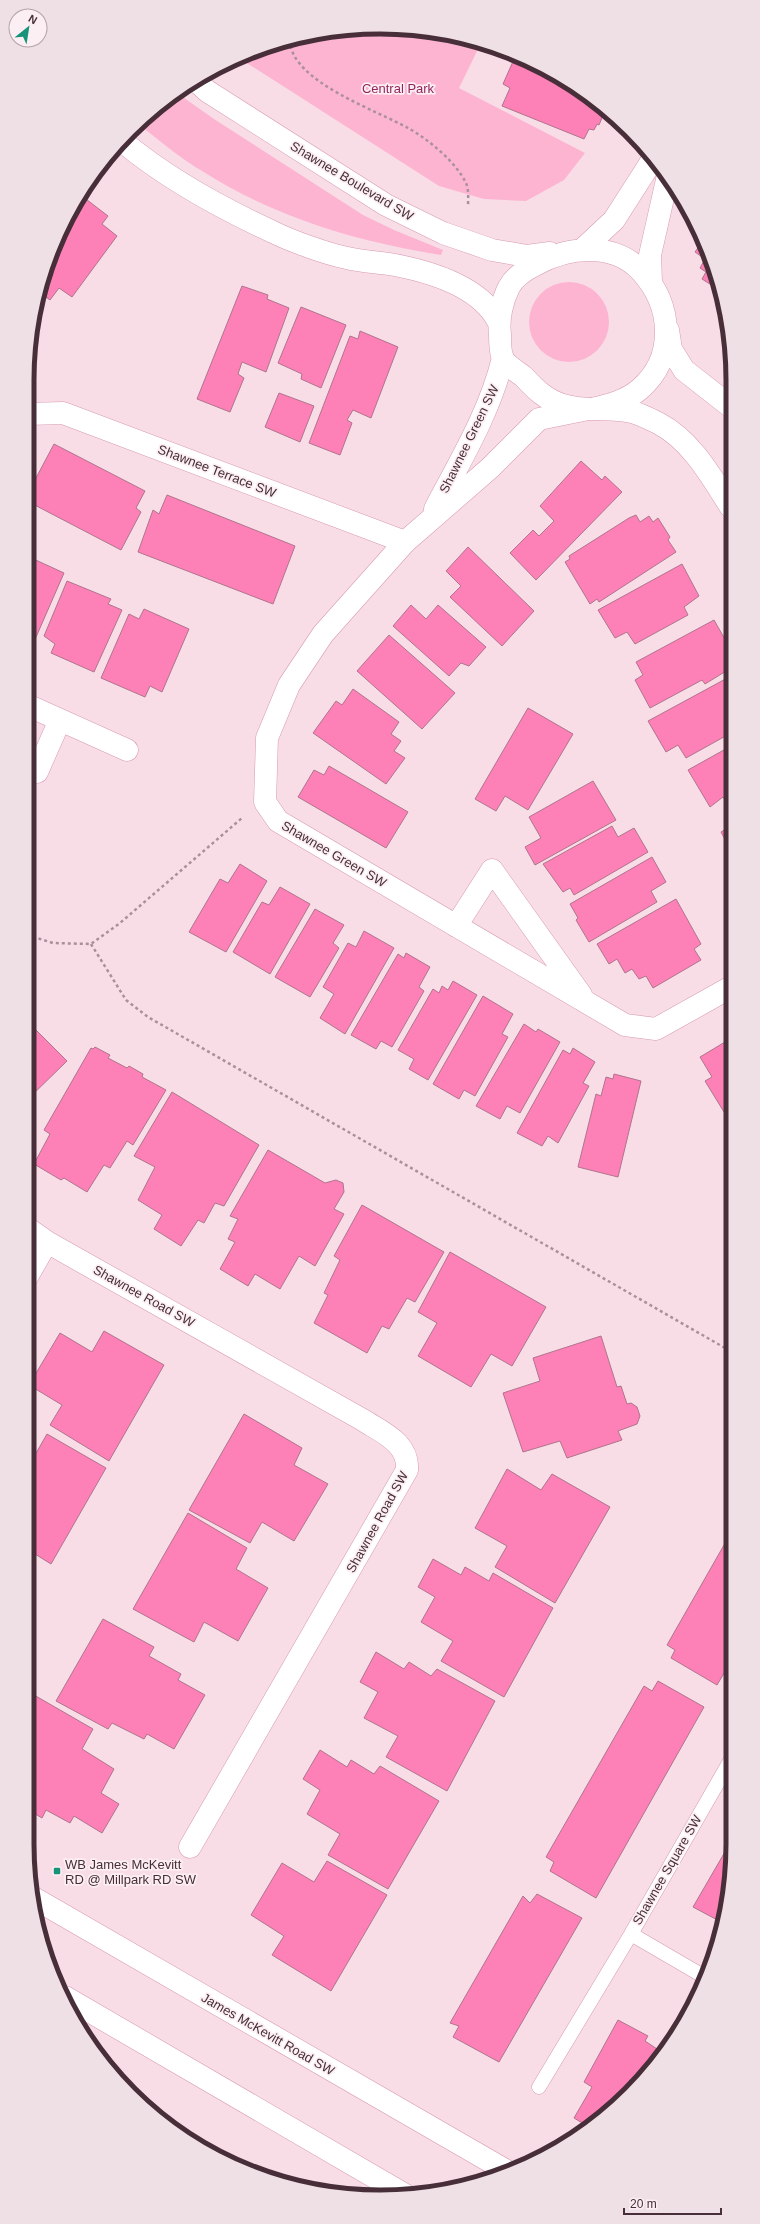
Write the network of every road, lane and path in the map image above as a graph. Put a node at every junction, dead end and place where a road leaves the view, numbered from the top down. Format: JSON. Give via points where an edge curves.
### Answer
{"nodes":[{"id":1,"x":290,"y":46,"type":"edge"},
{"id":2,"x":200,"y":84,"type":"edge"},
{"id":3,"x":126,"y":145,"type":"edge"},
{"id":4,"x":650,"y":163,"type":"edge"},
{"id":5,"x":666,"y":185,"type":"edge"},
{"id":6,"x":468,"y":207,"type":"dead end"},
{"id":7,"x":576,"y":250,"type":"junction"},
{"id":8,"x":651,"y":282,"type":"junction"},
{"id":9,"x":666,"y":318,"type":"junction"},
{"id":10,"x":498,"y":321,"type":"junction"},
{"id":11,"x":503,"y":358,"type":"junction"},
{"id":12,"x":726,"y":403,"type":"edge"},
{"id":13,"x":590,"y":409,"type":"junction"},
{"id":14,"x":34,"y":414,"type":"edge"},
{"id":15,"x":726,"y":499,"type":"edge"},
{"id":16,"x":431,"y":517,"type":"junction"},
{"id":17,"x":404,"y":542,"type":"junction"},
{"id":18,"x":34,"y":708,"type":"edge"},
{"id":19,"x":60,"y":720,"type":"junction"},
{"id":20,"x":126,"y":750,"type":"dead end"},
{"id":21,"x":37,"y":772,"type":"dead end"},
{"id":22,"x":265,"y":802,"type":"junction"},
{"id":23,"x":456,"y":926,"type":"junction"},
{"id":24,"x":34,"y":937,"type":"edge"},
{"id":25,"x":91,"y":944,"type":"junction"},
{"id":26,"x":726,"y":989,"type":"edge"},
{"id":27,"x":586,"y":1001,"type":"junction"},
{"id":28,"x":34,"y":1233,"type":"edge"},
{"id":29,"x":48,"y":1242,"type":"junction"},
{"id":30,"x":34,"y":1265,"type":"edge"},
{"id":31,"x":726,"y":1349,"type":"edge"},
{"id":32,"x":726,"y":1768,"type":"edge"},
{"id":33,"x":190,"y":1847,"type":"dead end"},
{"id":34,"x":39,"y":1901,"type":"edge"},
{"id":35,"x":631,"y":1934,"type":"junction"},
{"id":36,"x":701,"y":1975,"type":"edge"},
{"id":37,"x":72,"y":2001,"type":"edge"},
{"id":38,"x":539,"y":2087,"type":"dead end"},
{"id":39,"x":502,"y":2168,"type":"edge"},
{"id":40,"x":396,"y":2189,"type":"edge"}],
"edges":[{"from":1,"to":6,"type":"path","via":[[301,66],[324,85],[409,129],[432,145],[450,162],[466,183]]},
{"from":2,"to":7,"type":"street","name":"Shawnee Boulevard SW","via":[[386,205],[443,233],[492,250],[527,256]]},
{"from":3,"to":10,"type":"street","via":[[203,196],[273,232],[346,258],[396,266],[437,277],[469,292],[492,309]]},
{"from":4,"to":7,"type":"street","via":[[614,220]]},
{"from":5,"to":8,"type":"street","via":[[650,255]]},
{"from":7,"to":8,"type":"street","via":[[602,251],[621,257],[638,268]]},
{"from":7,"to":10,"type":"street","via":[[544,260],[524,271],[509,286]]},
{"from":8,"to":9,"type":"street","via":[[661,299]]},
{"from":9,"to":12,"type":"street","via":[[671,349],[684,370]]},
{"from":9,"to":13,"type":"street","via":[[666,344],[656,369],[640,389],[618,403]]},
{"from":10,"to":11,"type":"street"},
{"from":11,"to":13,"type":"street","via":[[540,394],[563,405]]},
{"from":11,"to":16,"type":"street","name":"Shawnee Green SW","via":[[479,423]]},
{"from":13,"to":15,"type":"street","via":[[633,412],[659,424],[704,463]]},
{"from":13,"to":16,"type":"street","name":"Shawnee Green SW","via":[[539,419],[490,468]]},
{"from":14,"to":17,"type":"street","name":"Shawnee Terrace SW","via":[[63,413]]},
{"from":16,"to":17,"type":"street","name":"Shawnee Green SW"},
{"from":17,"to":22,"type":"street","name":"Shawnee Green SW","via":[[323,634],[289,685],[267,738]]},
{"from":18,"to":19,"type":"street"},
{"from":19,"to":20,"type":"street"},
{"from":19,"to":21,"type":"street"},
{"from":22,"to":23,"type":"street","name":"Shawnee Green SW","via":[[278,821]]},
{"from":22,"to":25,"type":"path","via":[[120,923]]},
{"from":23,"to":27,"type":"street","name":"Shawnee Green SW"},
{"from":23,"to":27,"type":"street","name":"Shawnee Green SW","via":[[492,870]]},
{"from":24,"to":25,"type":"path","via":[[53,943]]},
{"from":25,"to":31,"type":"path","via":[[126,1000],[148,1017]]},
{"from":26,"to":27,"type":"street","name":"Shawnee Green SW","via":[[656,1029],[625,1025]]},
{"from":28,"to":29,"type":"street","name":"Shawnee Road SW"},
{"from":29,"to":30,"type":"street"},
{"from":29,"to":33,"type":"street","name":"Shawnee Road SW","via":[[363,1420],[392,1439],[403,1449],[408,1460],[408,1470]]},
{"from":32,"to":35,"type":"lane","name":"Shawnee Square SW"},
{"from":34,"to":39,"type":"street","name":"James McKevitt Road SW"},
{"from":35,"to":36,"type":"lane","name":"Shawnee Square SW"},
{"from":35,"to":38,"type":"lane"},
{"from":37,"to":40,"type":"street"}]}
